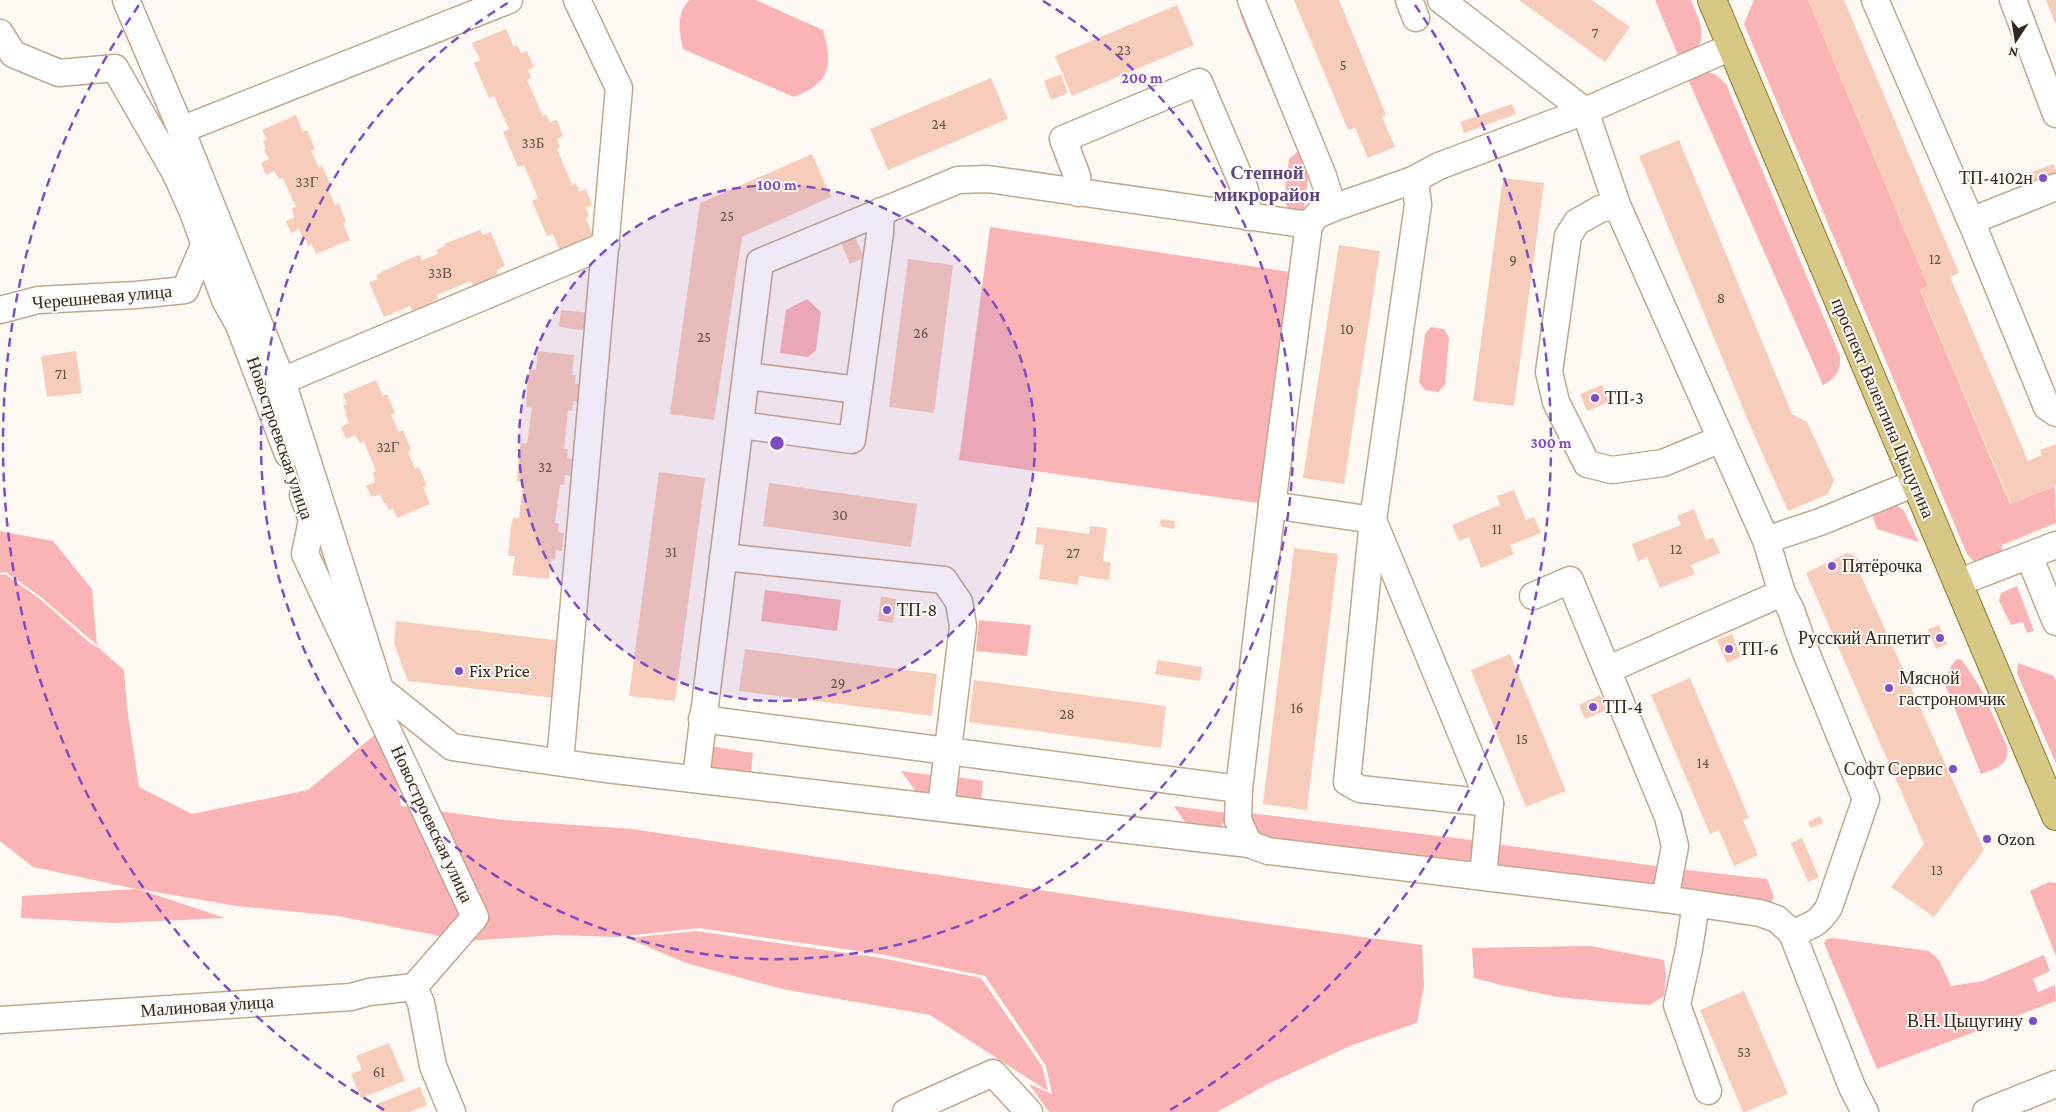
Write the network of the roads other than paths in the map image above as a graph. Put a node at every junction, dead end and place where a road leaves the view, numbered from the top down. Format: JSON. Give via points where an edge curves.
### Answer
{"nodes":[{"id":1,"x":126,"y":0,"type":"edge"},
{"id":2,"x":509,"y":0,"type":"edge"},
{"id":3,"x":577,"y":0,"type":"edge"},
{"id":4,"x":1251,"y":0,"type":"edge"},
{"id":5,"x":1441,"y":0,"type":"edge"},
{"id":6,"x":1712,"y":0,"type":"edge"},
{"id":7,"x":1875,"y":0,"type":"edge"},
{"id":8,"x":2014,"y":0,"type":"edge"},
{"id":9,"x":4,"y":46,"type":"edge"},
{"id":10,"x":1731,"y":47,"type":"junction"},
{"id":11,"x":1585,"y":111,"type":"junction"},
{"id":12,"x":2056,"y":114,"type":"edge"},
{"id":13,"x":181,"y":130,"type":"junction"},
{"id":14,"x":1413,"y":180,"type":"junction"},
{"id":15,"x":2056,"y":187,"type":"edge"},
{"id":16,"x":1078,"y":193,"type":"junction"},
{"id":17,"x":1617,"y":204,"type":"junction"},
{"id":18,"x":1333,"y":208,"type":"junction"},
{"id":19,"x":881,"y":211,"type":"junction"},
{"id":20,"x":1248,"y":217,"type":"junction"},
{"id":21,"x":1971,"y":221,"type":"junction"},
{"id":22,"x":1309,"y":225,"type":"junction"},
{"id":23,"x":205,"y":243,"type":"junction"},
{"id":24,"x":606,"y":244,"type":"junction"},
{"id":25,"x":0,"y":310,"type":"edge"},
{"id":26,"x":746,"y":376,"type":"junction"},
{"id":27,"x":282,"y":381,"type":"junction"},
{"id":28,"x":858,"y":390,"type":"junction"},
{"id":29,"x":2056,"y":413,"type":"edge"},
{"id":30,"x":740,"y":425,"type":"junction"},
{"id":31,"x":1721,"y":439,"type":"junction"},
{"id":32,"x":1915,"y":483,"type":"junction"},
{"id":33,"x":1272,"y":505,"type":"junction"},
{"id":34,"x":1373,"y":520,"type":"junction"},
{"id":35,"x":1766,"y":540,"type":"junction"},
{"id":36,"x":2056,"y":545,"type":"edge"},
{"id":37,"x":2029,"y":556,"type":"junction"},
{"id":38,"x":724,"y":557,"type":"junction"},
{"id":39,"x":1957,"y":584,"type":"junction"},
{"id":40,"x":1782,"y":593,"type":"junction"},
{"id":41,"x":1533,"y":596,"type":"dead end"},
{"id":42,"x":2056,"y":622,"type":"edge"},
{"id":43,"x":1608,"y":670,"type":"junction"},
{"id":44,"x":702,"y":719,"type":"junction"},
{"id":45,"x":948,"y":751,"type":"junction"},
{"id":46,"x":560,"y":762,"type":"junction"},
{"id":47,"x":696,"y":778,"type":"junction"},
{"id":48,"x":1239,"y":789,"type":"junction"},
{"id":49,"x":1490,"y":804,"type":"junction"},
{"id":50,"x":940,"y":807,"type":"junction"},
{"id":51,"x":2056,"y":816,"type":"edge"},
{"id":52,"x":1249,"y":844,"type":"junction"},
{"id":53,"x":1483,"y":876,"type":"junction"},
{"id":54,"x":1665,"y":899,"type":"junction"},
{"id":55,"x":1696,"y":904,"type":"junction"},
{"id":56,"x":1792,"y":933,"type":"junction"},
{"id":57,"x":414,"y":987,"type":"junction"},
{"id":58,"x":0,"y":1020,"type":"edge"},
{"id":59,"x":2056,"y":1084,"type":"edge"},
{"id":60,"x":1708,"y":1091,"type":"dead end"},
{"id":61,"x":452,"y":1112,"type":"edge"},
{"id":62,"x":906,"y":1112,"type":"edge"},
{"id":63,"x":1029,"y":1112,"type":"edge"},
{"id":64,"x":1865,"y":1112,"type":"edge"},
{"id":65,"x":1986,"y":1112,"type":"edge"}],
"edges":[{"from":1,"to":13,"type":"street"},
{"from":2,"to":13,"type":"street"},
{"from":3,"to":24,"type":"street","via":[[619,88]]},
{"from":4,"to":18,"type":"street"},
{"from":5,"to":11,"type":"street"},
{"from":6,"to":10,"type":"main road","name":"проспект Валентина Цыцугина"},
{"from":7,"to":21,"type":"street"},
{"from":8,"to":12,"type":"street"},
{"from":9,"to":23,"type":"street","name":"Новостроевская улица","via":[[59,73],[115,68],[175,172]]},
{"from":10,"to":11,"type":"street"},
{"from":10,"to":32,"type":"main road","name":"проспект Валентина Цыцугина"},
{"from":11,"to":14,"type":"street","via":[[1439,166]]},
{"from":11,"to":17,"type":"street"},
{"from":13,"to":27,"type":"street"},
{"from":14,"to":18,"type":"street"},
{"from":14,"to":34,"type":"street","via":[[1418,205]]},
{"from":15,"to":21,"type":"street"},
{"from":16,"to":19,"type":"street","via":[[988,179],[958,180]]},
{"from":16,"to":20,"type":"street"},
{"from":16,"to":20,"type":"street","via":[[1077,176],[1063,139],[1199,82],[1244,190]]},
{"from":17,"to":31,"type":"street"},
{"from":17,"to":31,"type":"street","via":[[1577,222],[1568,236],[1550,372],[1556,402],[1587,464],[1612,470],[1663,463]]},
{"from":18,"to":22,"type":"street","via":[[1317,215]]},
{"from":19,"to":26,"type":"street","via":[[760,262]]},
{"from":19,"to":28,"type":"street"},
{"from":20,"to":22,"type":"street"},
{"from":21,"to":29,"type":"street","via":[[2046,407]]},
{"from":22,"to":33,"type":"street"},
{"from":23,"to":25,"type":"street","name":"Черешневая улица","via":[[185,290],[38,300]]},
{"from":23,"to":57,"type":"street","name":"Новостроевская улица","via":[[225,300],[239,324],[312,520],[305,554],[475,917]]},
{"from":24,"to":27,"type":"street"},
{"from":24,"to":46,"type":"street"},
{"from":26,"to":28,"type":"street"},
{"from":26,"to":30,"type":"street"},
{"from":27,"to":46,"type":"street","via":[[380,689],[452,747]]},
{"from":28,"to":30,"type":"street","via":[[852,440]]},
{"from":30,"to":38,"type":"street"},
{"from":31,"to":35,"type":"street"},
{"from":32,"to":35,"type":"street"},
{"from":32,"to":39,"type":"main road","name":"проспект Валентина Цыцугина"},
{"from":33,"to":34,"type":"street"},
{"from":33,"to":48,"type":"street"},
{"from":34,"to":49,"type":"street"},
{"from":34,"to":49,"type":"street","via":[[1347,782],[1360,789]]},
{"from":35,"to":40,"type":"street"},
{"from":36,"to":37,"type":"street"},
{"from":37,"to":39,"type":"street"},
{"from":37,"to":42,"type":"street"},
{"from":38,"to":44,"type":"street"},
{"from":38,"to":45,"type":"street","via":[[944,580],[959,602],[962,626]]},
{"from":39,"to":51,"type":"main road","name":"проспект Валентина Цыцугина"},
{"from":40,"to":43,"type":"street"},
{"from":40,"to":56,"type":"street","via":[[1866,799],[1822,919]]},
{"from":41,"to":43,"type":"street","via":[[1570,580]]},
{"from":43,"to":54,"type":"street","via":[[1668,817],[1675,846]]},
{"from":44,"to":45,"type":"street"},
{"from":44,"to":47,"type":"street"},
{"from":45,"to":48,"type":"street"},
{"from":45,"to":50,"type":"street"},
{"from":46,"to":47,"type":"street"},
{"from":47,"to":50,"type":"street"},
{"from":48,"to":52,"type":"street","via":[[1238,820]]},
{"from":49,"to":53,"type":"street"},
{"from":50,"to":52,"type":"street"},
{"from":52,"to":53,"type":"street","via":[[1268,851]]},
{"from":53,"to":54,"type":"street"},
{"from":54,"to":55,"type":"street"},
{"from":55,"to":56,"type":"street","via":[[1760,913],[1777,919]]},
{"from":55,"to":60,"type":"street","via":[[1678,1005]]},
{"from":56,"to":64,"type":"street","via":[[1852,1087]]},
{"from":57,"to":58,"type":"street","name":"Малиновая улица","via":[[351,997]]},
{"from":57,"to":61,"type":"street","via":[[421,1003],[433,1066]]},
{"from":59,"to":65,"type":"street"},
{"from":62,"to":63,"type":"street","via":[[993,1073]]}]}
